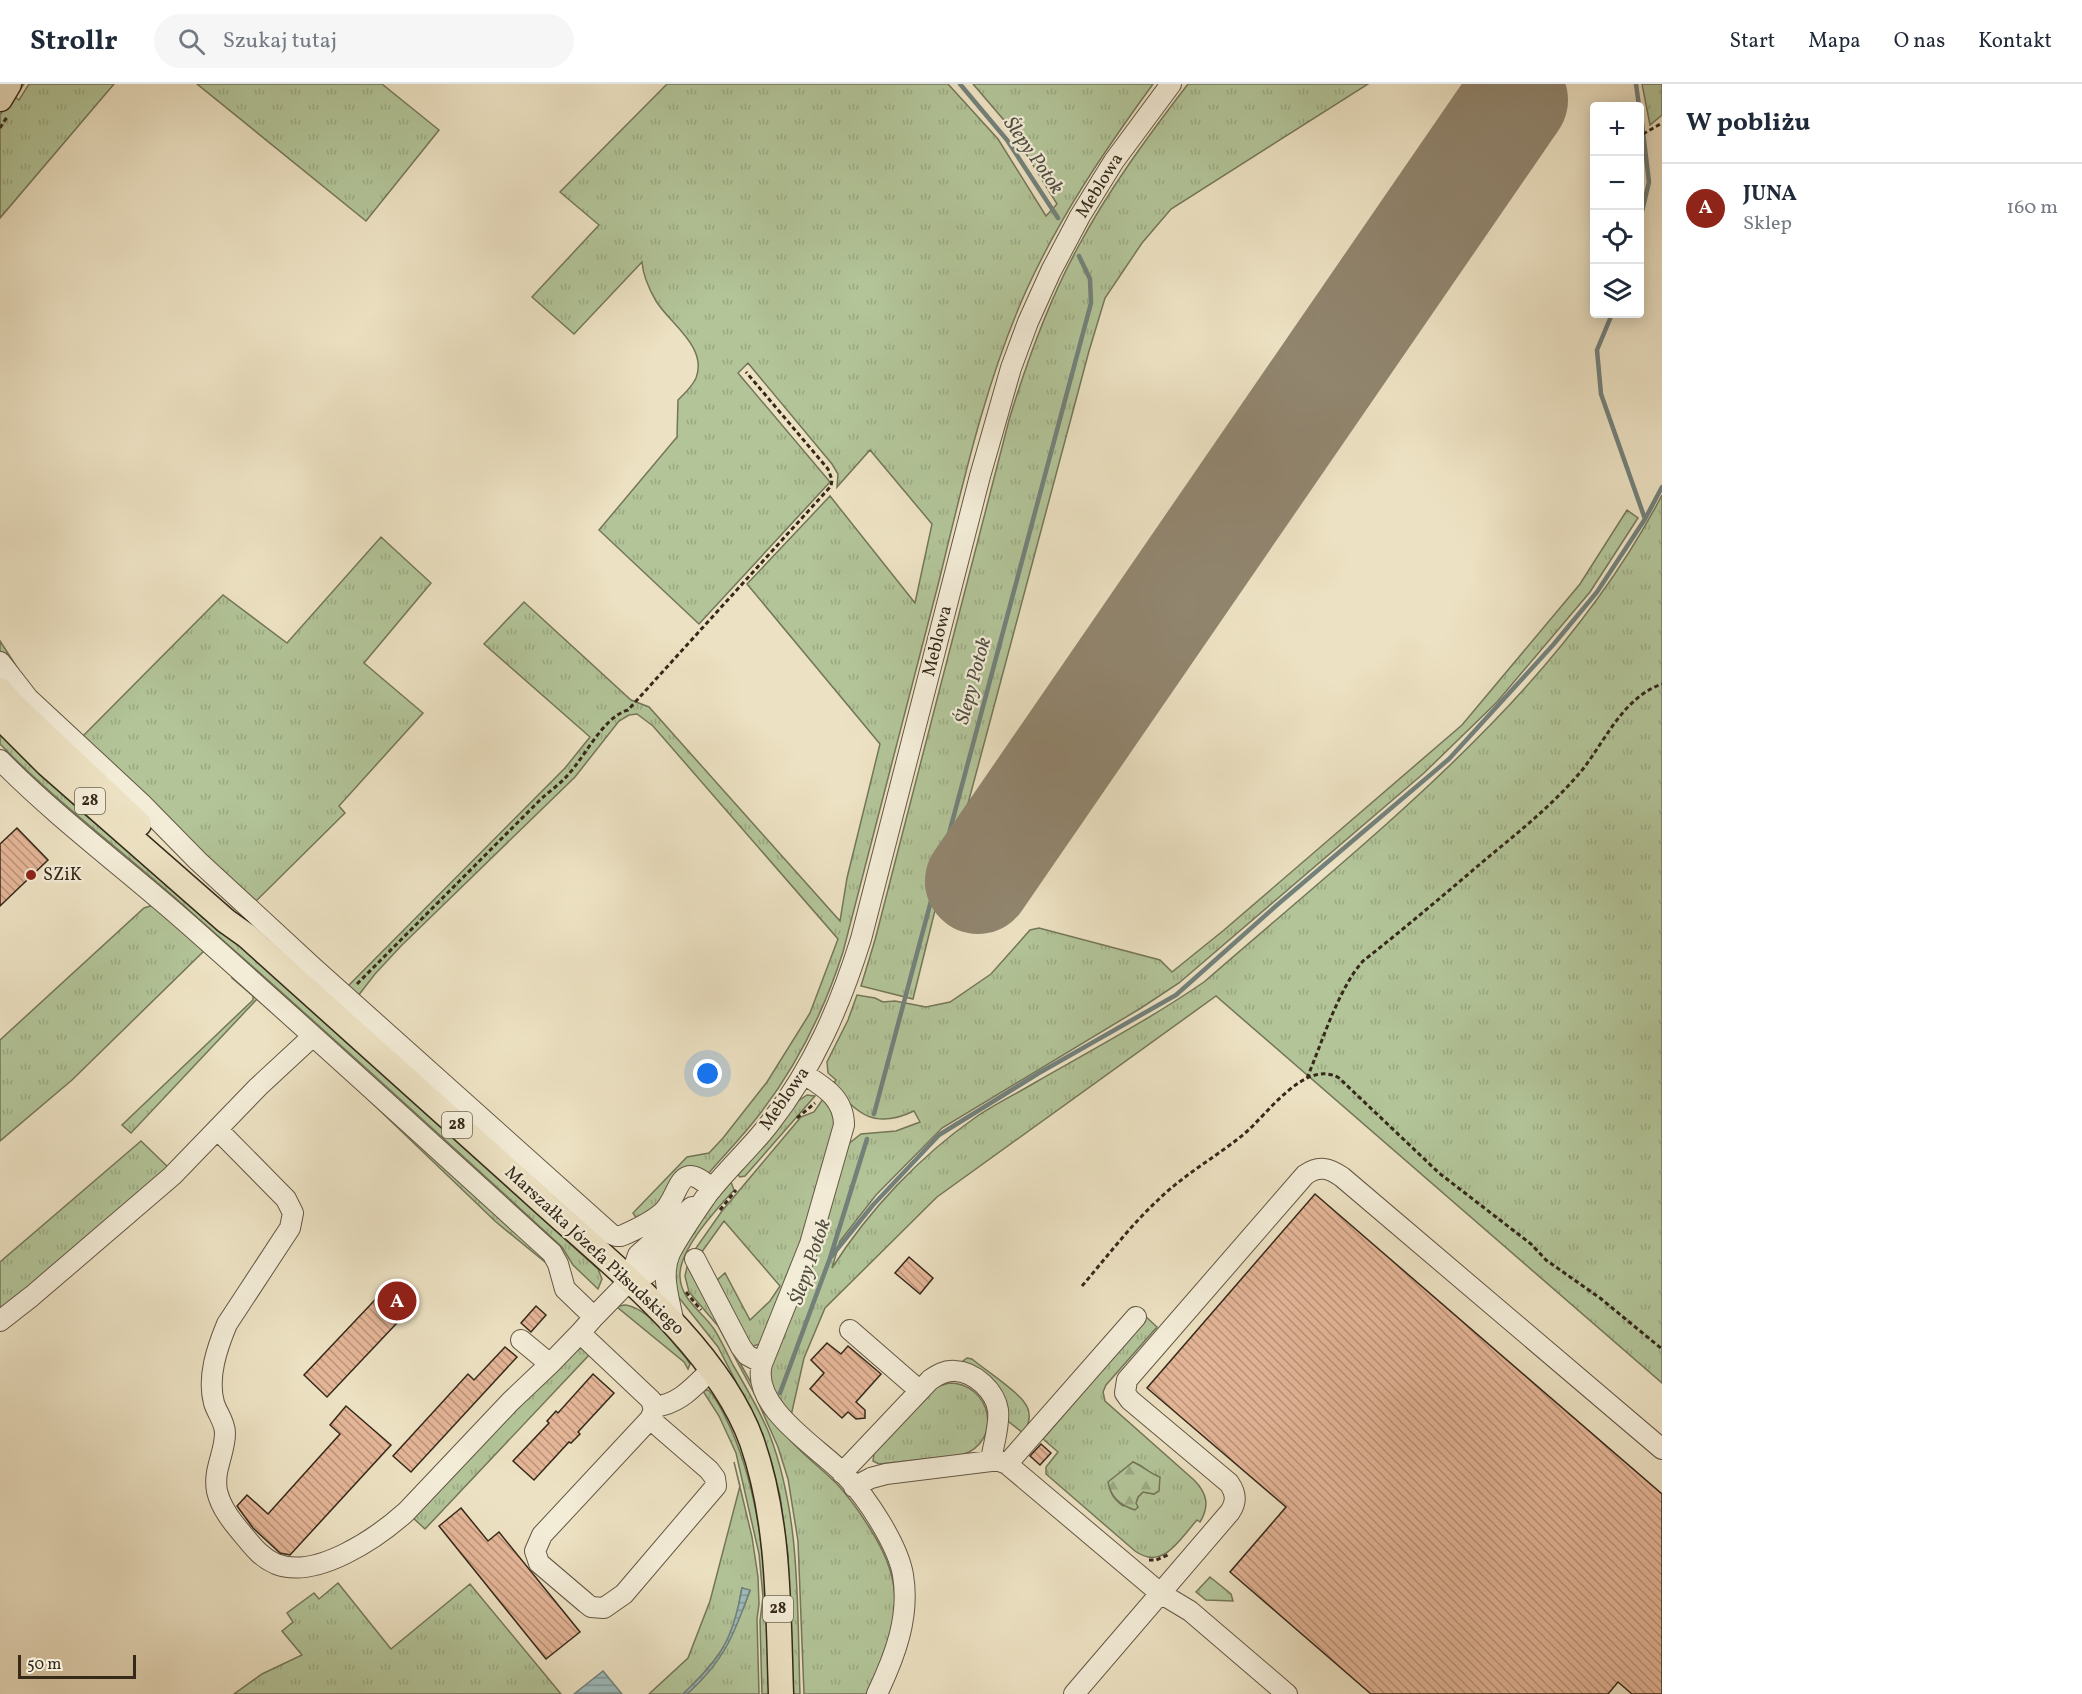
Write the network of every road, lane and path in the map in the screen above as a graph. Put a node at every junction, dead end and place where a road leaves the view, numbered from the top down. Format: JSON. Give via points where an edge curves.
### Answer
{"nodes":[{"id":1,"x":9,"y":84,"type":"edge"},
{"id":2,"x":1171,"y":84,"type":"edge"},
{"id":3,"x":0,"y":99,"type":"edge"},
{"id":4,"x":1662,"y":123,"type":"edge"},
{"id":5,"x":1644,"y":133,"type":"edge"},
{"id":6,"x":746,"y":372,"type":"dead end"},
{"id":7,"x":0,"y":662,"type":"edge"},
{"id":8,"x":1662,"y":684,"type":"edge"},
{"id":9,"x":0,"y":690,"type":"edge"},
{"id":10,"x":0,"y":717,"type":"edge"},
{"id":11,"x":0,"y":760,"type":"edge"},
{"id":12,"x":247,"y":936,"type":"junction"},
{"id":13,"x":346,"y":997,"type":"junction"},
{"id":14,"x":313,"y":1036,"type":"junction"},
{"id":15,"x":804,"y":1074,"type":"junction"},
{"id":16,"x":1307,"y":1078,"type":"dead end"},
{"id":17,"x":820,"y":1097,"type":"dead end"},
{"id":18,"x":796,"y":1119,"type":"dead end"},
{"id":19,"x":218,"y":1130,"type":"junction"},
{"id":20,"x":740,"y":1185,"type":"dead end"},
{"id":21,"x":710,"y":1192,"type":"junction"},
{"id":22,"x":718,"y":1212,"type":"dead end"},
{"id":23,"x":670,"y":1253,"type":"junction"},
{"id":24,"x":695,"y":1259,"type":"dead end"},
{"id":25,"x":629,"y":1281,"type":"junction"},
{"id":26,"x":684,"y":1284,"type":"dead end"},
{"id":27,"x":705,"y":1314,"type":"dead end"},
{"id":28,"x":594,"y":1317,"type":"junction"},
{"id":29,"x":1136,"y":1317,"type":"dead end"},
{"id":30,"x":0,"y":1321,"type":"edge"},
{"id":31,"x":674,"y":1324,"type":"junction"},
{"id":32,"x":850,"y":1330,"type":"dead end"},
{"id":33,"x":580,"y":1333,"type":"junction"},
{"id":34,"x":521,"y":1340,"type":"dead end"},
{"id":35,"x":762,"y":1363,"type":"junction"},
{"id":36,"x":550,"y":1364,"type":"junction"},
{"id":37,"x":711,"y":1370,"type":"junction"},
{"id":38,"x":919,"y":1390,"type":"junction"},
{"id":39,"x":652,"y":1413,"type":"junction"},
{"id":40,"x":1662,"y":1449,"type":"edge"},
{"id":41,"x":999,"y":1463,"type":"junction"},
{"id":42,"x":848,"y":1480,"type":"junction"},
{"id":43,"x":1173,"y":1551,"type":"dead end"},
{"id":44,"x":1145,"y":1560,"type":"dead end"},
{"id":45,"x":1160,"y":1593,"type":"junction"},
{"id":46,"x":781,"y":1694,"type":"edge"},
{"id":47,"x":877,"y":1694,"type":"edge"},
{"id":48,"x":1074,"y":1694,"type":"edge"},
{"id":49,"x":1287,"y":1694,"type":"edge"}],
"edges":[{"from":1,"to":3,"type":"main road"},
{"from":2,"to":15,"type":"street","name":"Meblowa","via":[[1114,161],[1080,216],[1028,322],[980,476],[861,939],[833,1019]]},
{"from":4,"to":5,"type":"path"},
{"from":6,"to":13,"type":"path","via":[[828,469],[831,486],[628,710],[605,727],[568,776]]},
{"from":7,"to":13,"type":"street","via":[[28,698]]},
{"from":8,"to":16,"type":"path","via":[[1634,700],[1582,770],[1523,829],[1363,961],[1343,993]]},
{"from":9,"to":12,"type":"main road","name":"Marszałka Józefa Piłsudskiego","number":"28","via":[[144,828]]},
{"from":10,"to":12,"type":"main road","name":"Marszałka Józefa Piłsudskiego","number":"28","via":[[47,764]]},
{"from":11,"to":14,"type":"street"},
{"from":12,"to":25,"type":"main road","name":"Marszałka Józefa Piłsudskiego","number":"28"},
{"from":13,"to":21,"type":"street","via":[[614,1236],[631,1232],[660,1215],[687,1177],[699,1178]]},
{"from":14,"to":19,"type":"street"},
{"from":14,"to":28,"type":"street","via":[[552,1253],[565,1289]]},
{"from":15,"to":21,"type":"street","name":"Meblowa","via":[[764,1131]]},
{"from":15,"to":35,"type":"street","via":[[837,1099],[844,1125],[810,1244]]},
{"from":17,"to":18,"type":"path"},
{"from":19,"to":30,"type":"street","via":[[148,1197]]},
{"from":19,"to":36,"type":"street","via":[[286,1199],[293,1213],[290,1228],[227,1324],[212,1379],[212,1396],[225,1432],[216,1469],[220,1501],[232,1522],[265,1559],[287,1567],[310,1567],[339,1556],[389,1527]]},
{"from":20,"to":22,"type":"path"},
{"from":21,"to":23,"type":"street","name":"Meblowa"},
{"from":21,"to":25,"type":"street","name":"Meblowa","via":[[646,1246],[634,1263]]},
{"from":23,"to":25,"type":"street","name":"Meblowa","via":[[647,1274]]},
{"from":23,"to":31,"type":"street","name":"Meblowa","via":[[665,1279]]},
{"from":24,"to":35,"type":"street","via":[[741,1347]]},
{"from":25,"to":28,"type":"street"},
{"from":25,"to":31,"type":"main road","name":"Marszałka Józefa Piłsudskiego","number":"28"},
{"from":26,"to":27,"type":"path"},
{"from":28,"to":33,"type":"street"},
{"from":29,"to":41,"type":"street"},
{"from":31,"to":37,"type":"main road","name":"Marszałka Józefa Piłsudskiego","number":"28"},
{"from":32,"to":38,"type":"street"},
{"from":33,"to":36,"type":"street"},
{"from":33,"to":39,"type":"street","via":[[651,1401]]},
{"from":34,"to":36,"type":"street"},
{"from":35,"to":42,"type":"street","via":[[762,1386],[779,1414]]},
{"from":37,"to":39,"type":"street","via":[[678,1401]]},
{"from":37,"to":46,"type":"main road","name":"Marszałka Józefa Piłsudskiego","number":"28","via":[[745,1427],[764,1485],[772,1524]]},
{"from":38,"to":41,"type":"street","via":[[939,1374],[955,1370],[970,1375],[988,1389],[998,1412]]},
{"from":38,"to":42,"type":"street"},
{"from":39,"to":39,"type":"street","via":[[535,1546],[542,1566],[591,1607],[604,1608],[624,1594],[716,1486],[709,1470]]},
{"from":40,"to":45,"type":"street","via":[[1342,1177],[1325,1169],[1314,1169],[1305,1174],[1127,1380],[1125,1393],[1130,1400],[1226,1480],[1235,1498],[1230,1512]]},
{"from":41,"to":42,"type":"street"},
{"from":41,"to":45,"type":"street"},
{"from":42,"to":47,"type":"street","via":[[892,1544],[903,1574],[903,1625],[892,1663]]},
{"from":43,"to":44,"type":"path","via":[[1161,1559]]},
{"from":45,"to":48,"type":"street"},
{"from":45,"to":49,"type":"street","via":[[1190,1611]]}]}
